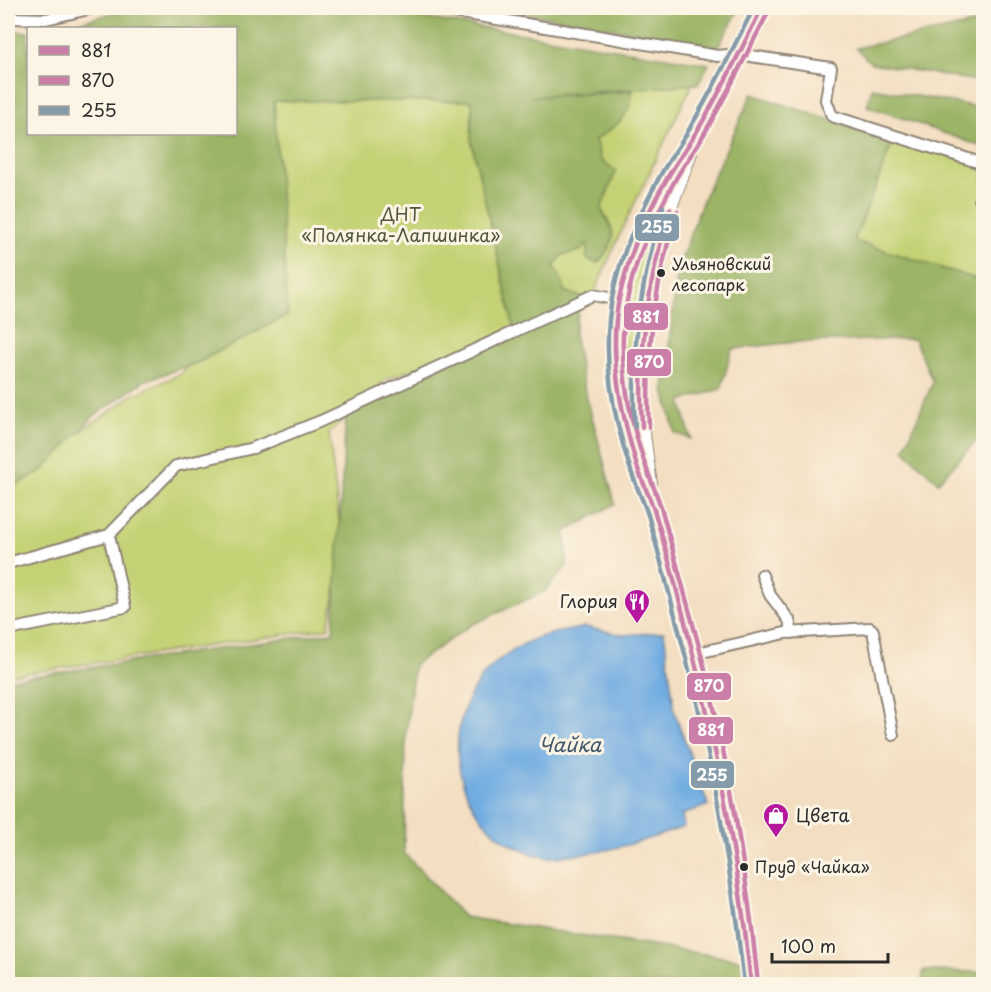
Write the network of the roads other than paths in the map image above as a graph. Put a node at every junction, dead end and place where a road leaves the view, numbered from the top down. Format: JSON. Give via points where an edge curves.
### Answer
{"nodes":[{"id":1,"x":93,"y":8,"type":"edge"},
{"id":2,"x":431,"y":8,"type":"edge"},
{"id":3,"x":762,"y":8,"type":"edge"},
{"id":4,"x":8,"y":18,"type":"edge"},
{"id":5,"x":737,"y":54,"type":"junction"},
{"id":6,"x":698,"y":130,"type":"junction"},
{"id":7,"x":984,"y":164,"type":"edge"},
{"id":8,"x":984,"y":187,"type":"edge"},
{"id":9,"x":984,"y":207,"type":"edge"},
{"id":10,"x":619,"y":300,"type":"junction"},
{"id":11,"x":654,"y":510,"type":"junction"},
{"id":12,"x":109,"y":535,"type":"junction"},
{"id":13,"x":8,"y":563,"type":"edge"},
{"id":14,"x":762,"y":575,"type":"dead end"},
{"id":15,"x":8,"y":630,"type":"edge"},
{"id":16,"x":792,"y":633,"type":"junction"},
{"id":17,"x":693,"y":654,"type":"junction"},
{"id":18,"x":893,"y":735,"type":"dead end"},
{"id":19,"x":751,"y":984,"type":"edge"}],
"edges":[{"from":1,"to":4,"type":"street","via":[[46,19]]},
{"from":2,"to":5,"type":"street","via":[[718,56]]},
{"from":3,"to":5,"type":"main road"},
{"from":5,"to":6,"type":"main road"},
{"from":5,"to":7,"type":"street","via":[[831,68],[826,100],[832,116]]},
{"from":6,"to":10,"type":"main road","via":[[668,177],[644,226]]},
{"from":6,"to":11,"type":"main road","via":[[662,234],[644,340],[642,425]]},
{"from":8,"to":9,"type":"street","via":[[980,199]]},
{"from":10,"to":11,"type":"main road","via":[[616,376],[638,468]]},
{"from":10,"to":12,"type":"street","via":[[593,295],[321,421],[253,448],[176,466]]},
{"from":11,"to":17,"type":"main road"},
{"from":12,"to":13,"type":"street"},
{"from":12,"to":15,"type":"street","via":[[125,607]]},
{"from":14,"to":16,"type":"street","via":[[770,595],[789,620]]},
{"from":16,"to":17,"type":"street"},
{"from":16,"to":18,"type":"street","via":[[870,628]]},
{"from":17,"to":19,"type":"main road","via":[[717,756]]}]}
